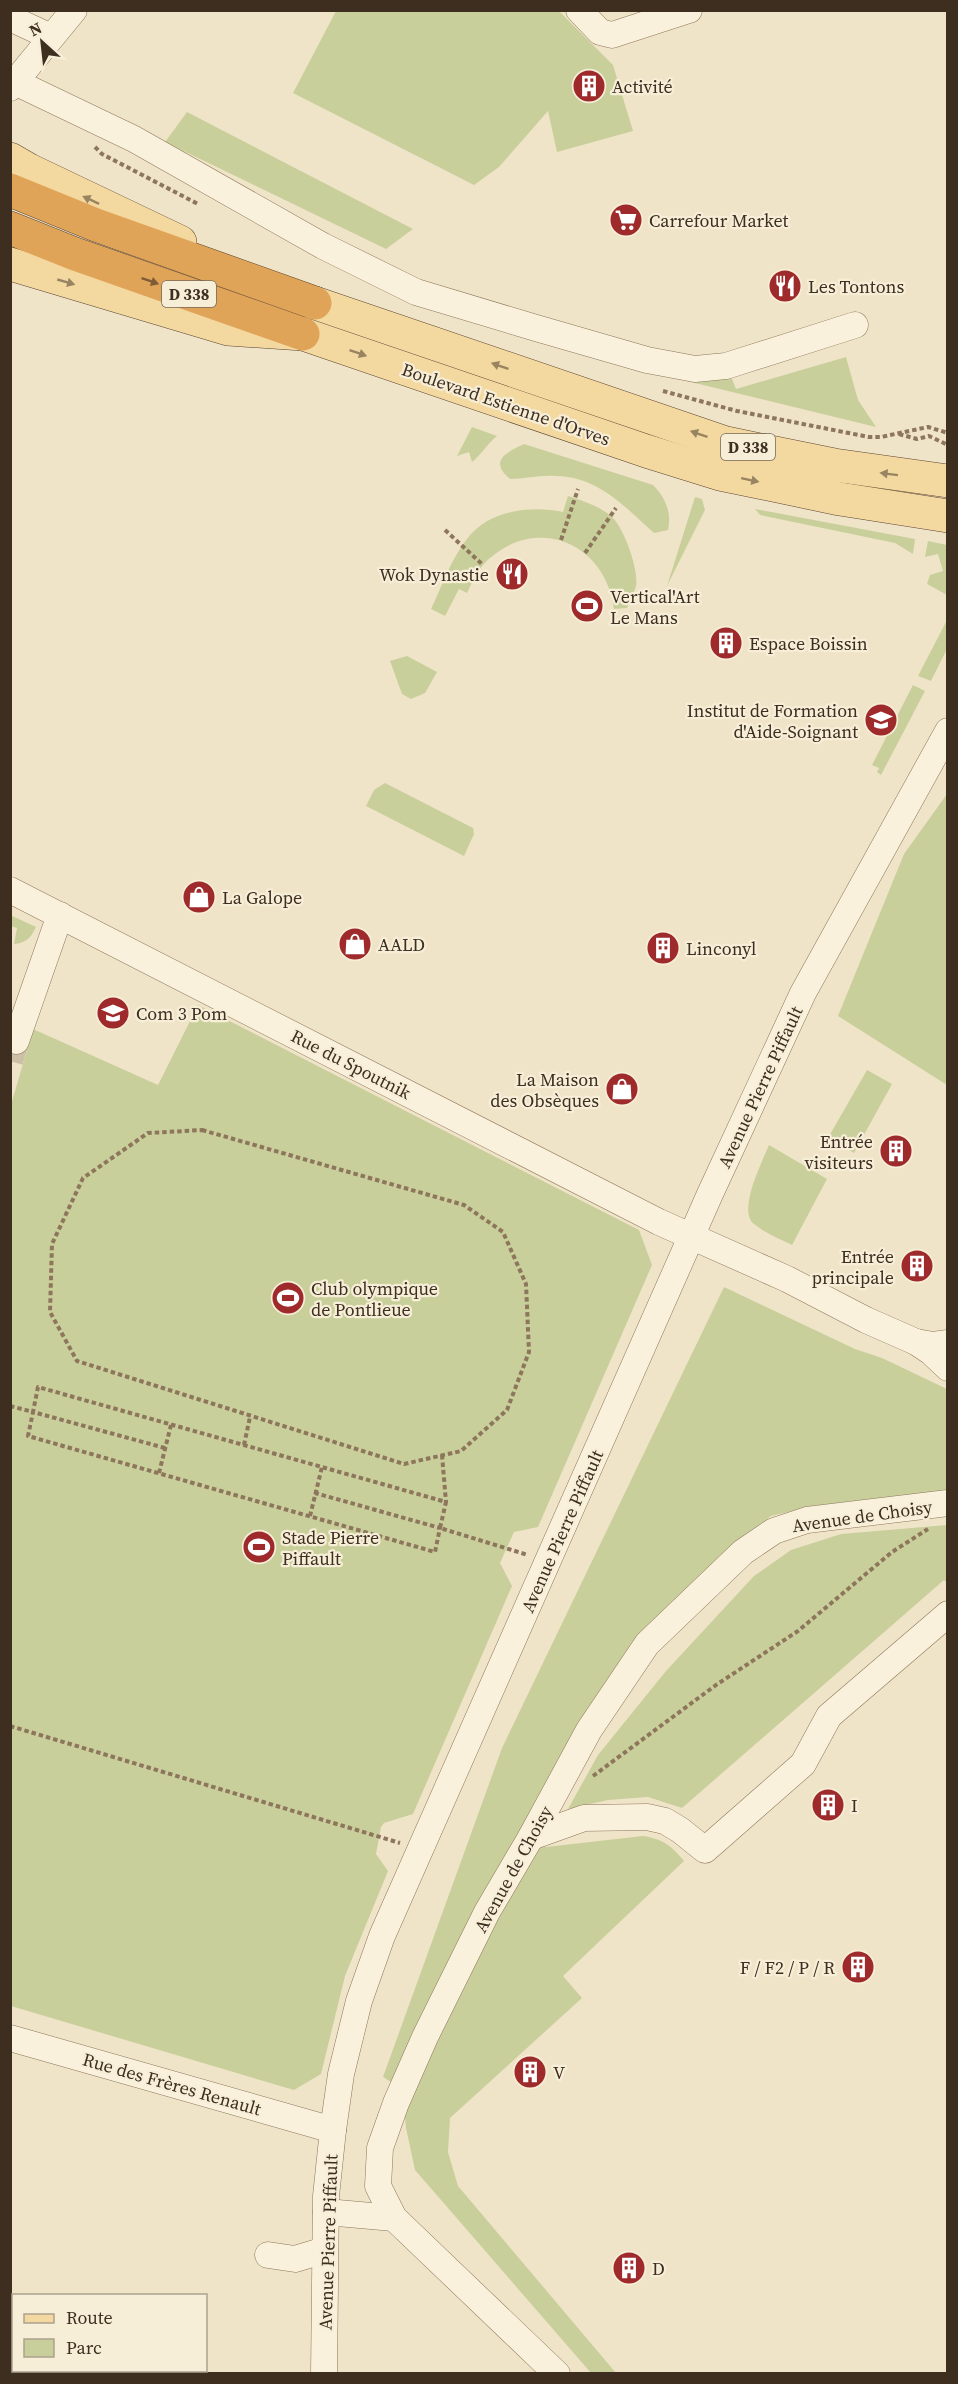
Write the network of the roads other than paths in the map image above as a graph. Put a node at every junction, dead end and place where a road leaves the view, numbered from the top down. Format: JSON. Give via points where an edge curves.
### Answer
{"nodes":[{"id":1,"x":74,"y":10,"type":"edge"},
{"id":2,"x":579,"y":10,"type":"edge"},
{"id":3,"x":689,"y":10,"type":"edge"},
{"id":4,"x":10,"y":18,"type":"edge"},
{"id":5,"x":51,"y":37,"type":"junction"},
{"id":6,"x":13,"y":85,"type":"edge"},
{"id":7,"x":10,"y":159,"type":"edge"},
{"id":8,"x":10,"y":190,"type":"edge"},
{"id":9,"x":10,"y":228,"type":"edge"},
{"id":10,"x":10,"y":264,"type":"edge"},
{"id":11,"x":276,"y":288,"type":"junction"},
{"id":12,"x":315,"y":303,"type":"joint"},
{"id":13,"x":855,"y":325,"type":"dead end"},
{"id":14,"x":303,"y":334,"type":"junction"},
{"id":15,"x":948,"y":481,"type":"edge"},
{"id":16,"x":948,"y":516,"type":"edge"},
{"id":17,"x":948,"y":731,"type":"edge"},
{"id":18,"x":10,"y":890,"type":"edge"},
{"id":19,"x":60,"y":915,"type":"junction"},
{"id":20,"x":16,"y":1041,"type":"dead end"},
{"id":21,"x":693,"y":1237,"type":"junction"},
{"id":22,"x":915,"y":1342,"type":"junction"},
{"id":23,"x":948,"y":1343,"type":"edge"},
{"id":24,"x":948,"y":1368,"type":"edge"},
{"id":25,"x":948,"y":1503,"type":"edge"},
{"id":26,"x":948,"y":1614,"type":"edge"},
{"id":27,"x":531,"y":1837,"type":"junction"},
{"id":28,"x":10,"y":2038,"type":"edge"},
{"id":29,"x":333,"y":2130,"type":"junction"},
{"id":30,"x":326,"y":2212,"type":"junction"},
{"id":31,"x":394,"y":2218,"type":"junction"},
{"id":32,"x":325,"y":2250,"type":"junction"},
{"id":33,"x":268,"y":2255,"type":"dead end"},
{"id":34,"x":324,"y":2373,"type":"edge"},
{"id":35,"x":557,"y":2373,"type":"edge"}],
"edges":[{"from":1,"to":5,"type":"street"},
{"from":2,"to":3,"type":"street","via":[[600,32],[612,35]]},
{"from":4,"to":5,"type":"street"},
{"from":5,"to":6,"type":"street"},
{"from":6,"to":13,"type":"street","via":[[134,139],[405,288],[647,360],[695,369],[726,366]]},
{"from":11,"to":7,"type":"main road","one_way":true},
{"from":8,"to":11,"type":"highway","name":"Boulevard Estienne d'Orves","number":"D 338","via":[[98,226]]},
{"from":9,"to":14,"type":"highway","name":"Boulevard Estienne d'Orves","number":"D 338","one_way":true},
{"from":10,"to":14,"type":"main road","one_way":true,"via":[[228,329]]},
{"from":11,"to":12,"type":"highway","name":"Boulevard Estienne d'Orves","number":"D 338"},
{"from":15,"to":12,"type":"main road","name":"Boulevard Estienne d'Orves","number":"D 338","one_way":true,"via":[[834,465],[726,443]]},
{"from":14,"to":16,"type":"main road","name":"Boulevard Estienne d'Orves","number":"D 338","one_way":true,"via":[[720,474]]},
{"from":17,"to":21,"type":"street","name":"Avenue Pierre Piffault","via":[[803,993]]},
{"from":18,"to":19,"type":"street","name":"Rue du Spoutnik"},
{"from":19,"to":20,"type":"street"},
{"from":19,"to":21,"type":"street","name":"Rue du Spoutnik"},
{"from":21,"to":22,"type":"street","name":"Rue du Spoutnik"},
{"from":21,"to":29,"type":"street","name":"Avenue Pierre Piffault","via":[[382,1936],[359,2001],[341,2074]]},
{"from":22,"to":23,"type":"street"},
{"from":22,"to":24,"type":"street"},
{"from":25,"to":27,"type":"street","name":"Avenue de Choisy","via":[[807,1520],[774,1531],[743,1552],[646,1644],[589,1730]]},
{"from":26,"to":27,"type":"street","via":[[829,1716],[803,1764],[705,1850],[664,1821],[638,1816],[584,1818]]},
{"from":27,"to":31,"type":"street","name":"Avenue de Choisy","via":[[487,1912],[396,2103],[380,2148],[378,2186]]},
{"from":28,"to":29,"type":"street","name":"Rue des Frères Renault"},
{"from":29,"to":30,"type":"street","name":"Avenue Pierre Piffault"},
{"from":30,"to":31,"type":"street"},
{"from":30,"to":32,"type":"street","name":"Avenue Pierre Piffault"},
{"from":31,"to":35,"type":"street","name":"Avenue de Choisy"},
{"from":32,"to":33,"type":"street","via":[[295,2259]]},
{"from":32,"to":34,"type":"street","name":"Avenue Pierre Piffault"}]}
